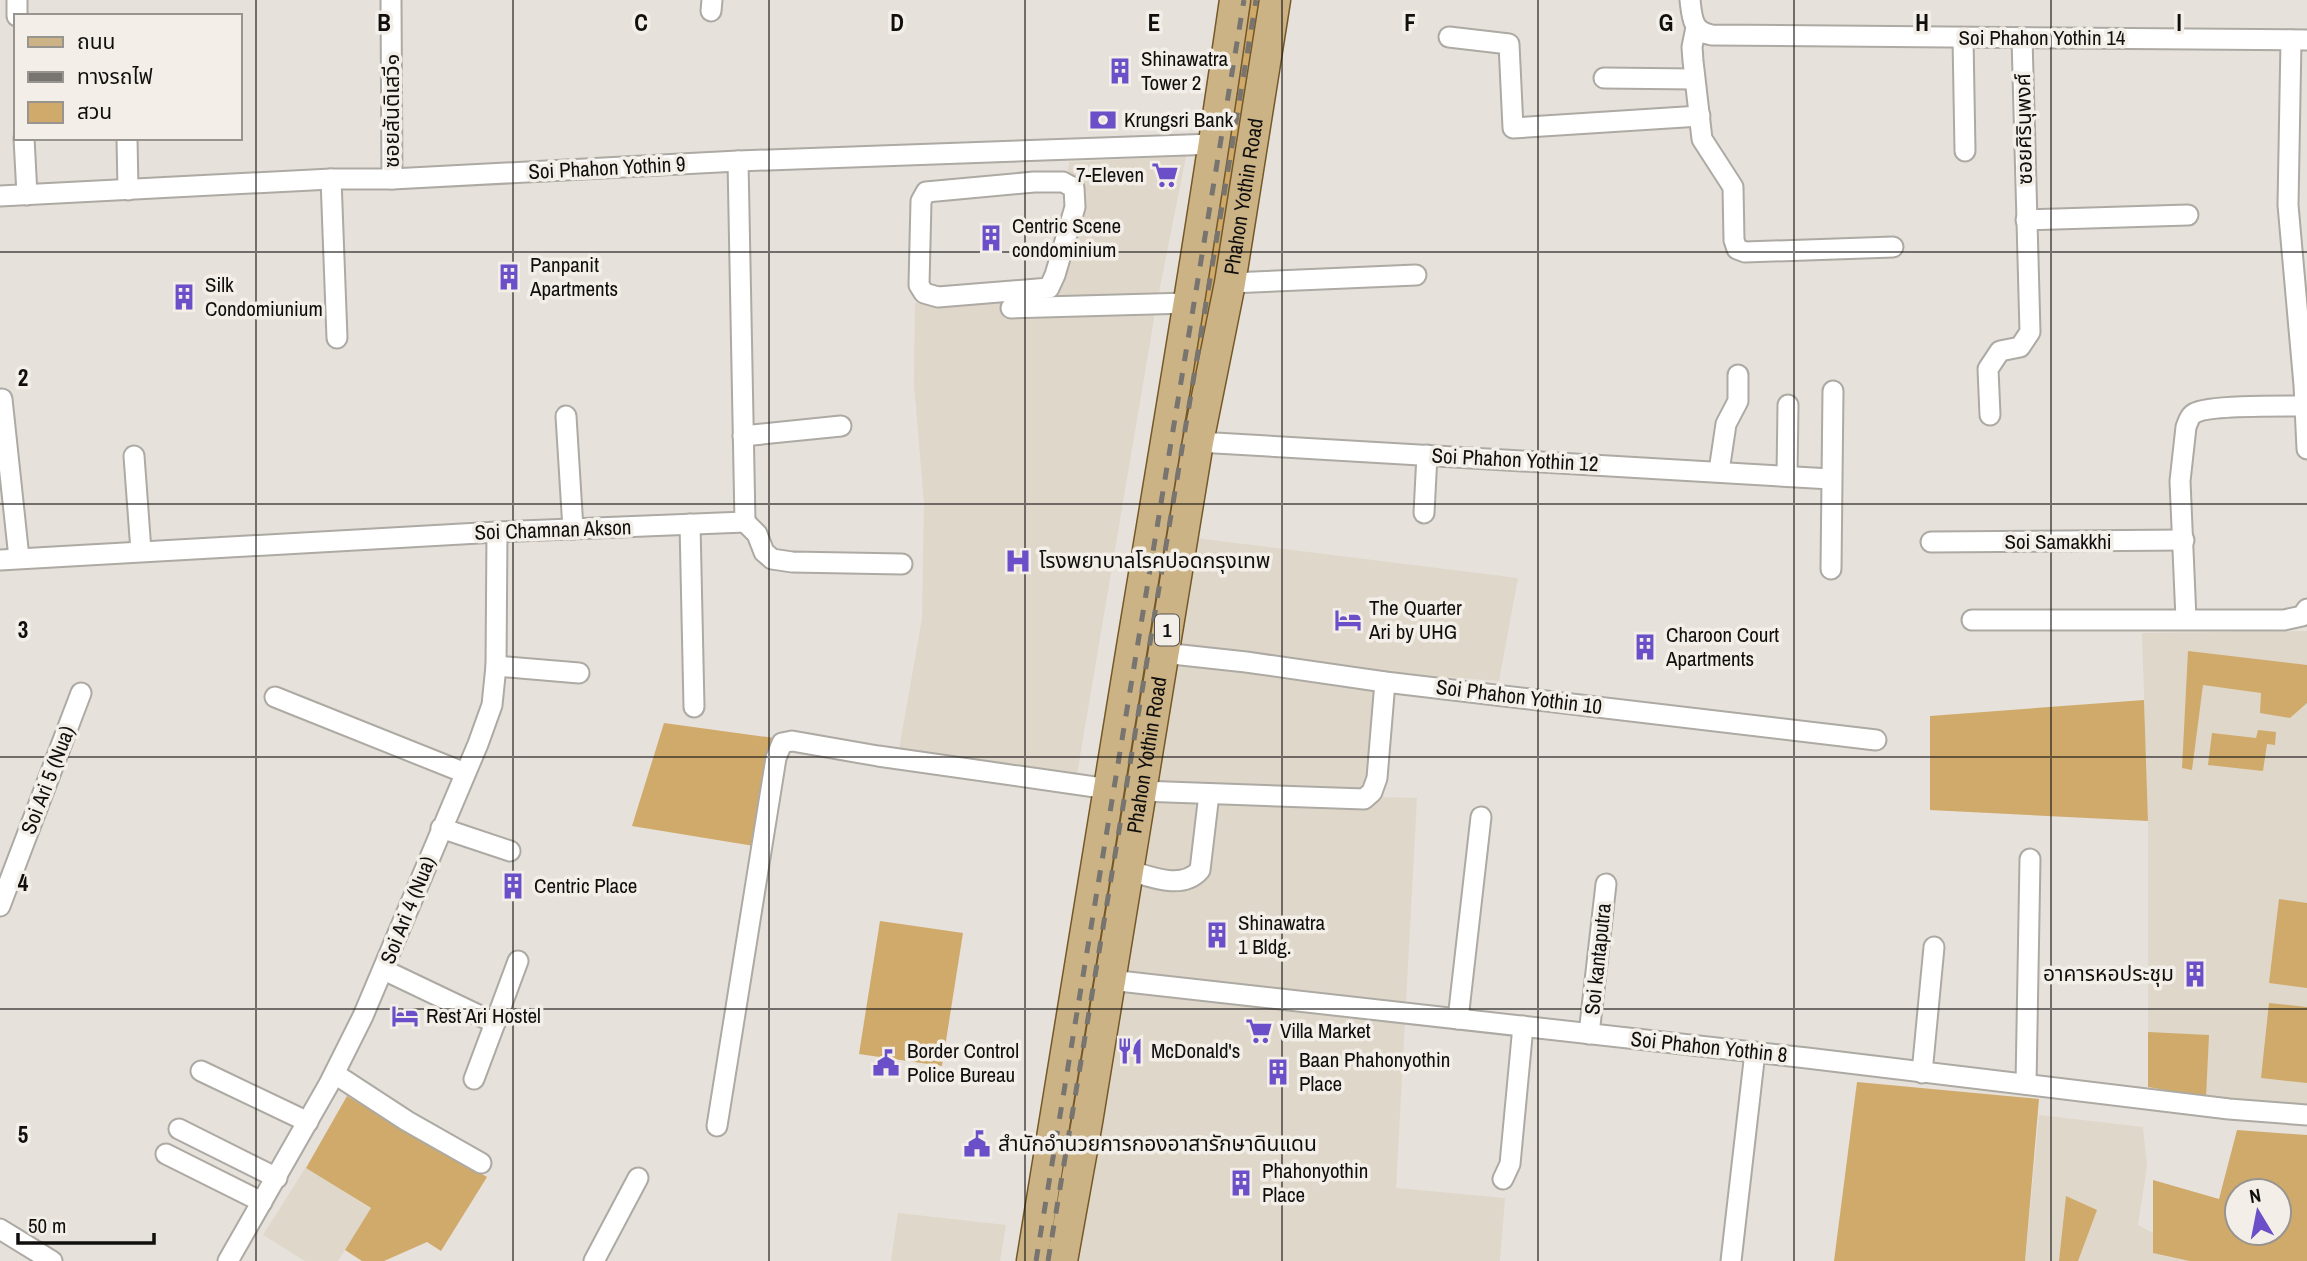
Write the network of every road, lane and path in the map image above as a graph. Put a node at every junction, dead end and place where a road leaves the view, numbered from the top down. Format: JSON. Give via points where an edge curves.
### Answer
{"nodes":[{"id":1,"x":391,"y":0,"type":"edge"},
{"id":2,"x":1235,"y":0,"type":"edge"},
{"id":3,"x":1275,"y":0,"type":"edge"},
{"id":4,"x":1690,"y":0,"type":"edge"},
{"id":5,"x":1696,"y":27,"type":"junction"},
{"id":6,"x":1449,"y":37,"type":"dead end"},
{"id":7,"x":1963,"y":38,"type":"junction"},
{"id":8,"x":2022,"y":38,"type":"junction"},
{"id":9,"x":2299,"y":40,"type":"edge"},
{"id":10,"x":1604,"y":78,"type":"dead end"},
{"id":11,"x":1694,"y":79,"type":"junction"},
{"id":12,"x":1700,"y":116,"type":"junction"},
{"id":13,"x":24,"y":140,"type":"edge"},
{"id":14,"x":127,"y":140,"type":"edge"},
{"id":15,"x":1215,"y":144,"type":"junction"},
{"id":16,"x":1039,"y":149,"type":"junction"},
{"id":17,"x":1965,"y":150,"type":"dead end"},
{"id":18,"x":738,"y":161,"type":"junction"},
{"id":19,"x":331,"y":179,"type":"junction"},
{"id":20,"x":392,"y":179,"type":"junction"},
{"id":21,"x":1034,"y":183,"type":"junction"},
{"id":22,"x":128,"y":190,"type":"junction"},
{"id":23,"x":27,"y":195,"type":"junction"},
{"id":24,"x":0,"y":196,"type":"edge"},
{"id":25,"x":2188,"y":215,"type":"dead end"},
{"id":26,"x":2026,"y":220,"type":"junction"},
{"id":27,"x":1893,"y":247,"type":"dead end"},
{"id":28,"x":1416,"y":275,"type":"dead end"},
{"id":29,"x":1230,"y":283,"type":"junction"},
{"id":30,"x":1189,"y":303,"type":"junction"},
{"id":31,"x":1011,"y":308,"type":"dead end"},
{"id":32,"x":337,"y":338,"type":"dead end"},
{"id":33,"x":1738,"y":375,"type":"dead end"},
{"id":34,"x":1833,"y":391,"type":"dead end"},
{"id":35,"x":2,"y":399,"type":"dead end"},
{"id":36,"x":1788,"y":405,"type":"dead end"},
{"id":37,"x":2305,"y":406,"type":"edge"},
{"id":38,"x":1990,"y":415,"type":"dead end"},
{"id":39,"x":566,"y":416,"type":"dead end"},
{"id":40,"x":841,"y":426,"type":"dead end"},
{"id":41,"x":743,"y":436,"type":"junction"},
{"id":42,"x":1198,"y":442,"type":"junction"},
{"id":43,"x":2307,"y":449,"type":"edge"},
{"id":44,"x":1427,"y":455,"type":"junction"},
{"id":45,"x":134,"y":456,"type":"dead end"},
{"id":46,"x":1719,"y":471,"type":"junction"},
{"id":47,"x":1787,"y":476,"type":"junction"},
{"id":48,"x":1831,"y":479,"type":"junction"},
{"id":49,"x":1424,"y":513,"type":"dead end"},
{"id":50,"x":745,"y":522,"type":"junction"},
{"id":51,"x":690,"y":524,"type":"junction"},
{"id":52,"x":573,"y":529,"type":"junction"},
{"id":53,"x":497,"y":532,"type":"junction"},
{"id":54,"x":2184,"y":540,"type":"junction"},
{"id":55,"x":1931,"y":542,"type":"dead end"},
{"id":56,"x":141,"y":551,"type":"junction"},
{"id":57,"x":9,"y":559,"type":"edge"},
{"id":58,"x":902,"y":564,"type":"dead end"},
{"id":59,"x":1831,"y":569,"type":"dead end"},
{"id":60,"x":2307,"y":609,"type":"edge"},
{"id":61,"x":2186,"y":619,"type":"junction"},
{"id":62,"x":1972,"y":620,"type":"dead end"},
{"id":63,"x":1132,"y":649,"type":"junction"},
{"id":64,"x":1163,"y":653,"type":"junction"},
{"id":65,"x":496,"y":666,"type":"junction"},
{"id":66,"x":579,"y":673,"type":"dead end"},
{"id":67,"x":1385,"y":682,"type":"junction"},
{"id":68,"x":81,"y":693,"type":"dead end"},
{"id":69,"x":275,"y":697,"type":"dead end"},
{"id":70,"x":694,"y":707,"type":"dead end"},
{"id":71,"x":1875,"y":740,"type":"dead end"},
{"id":72,"x":465,"y":773,"type":"junction"},
{"id":73,"x":1109,"y":789,"type":"junction"},
{"id":74,"x":1140,"y":791,"type":"junction"},
{"id":75,"x":1209,"y":793,"type":"junction"},
{"id":76,"x":1481,"y":817,"type":"dead end"},
{"id":77,"x":442,"y":828,"type":"junction"},
{"id":78,"x":510,"y":851,"type":"dead end"},
{"id":79,"x":2030,"y":859,"type":"dead end"},
{"id":80,"x":1127,"y":870,"type":"junction"},
{"id":81,"x":1606,"y":884,"type":"dead end"},
{"id":82,"x":0,"y":906,"type":"edge"},
{"id":83,"x":1089,"y":908,"type":"junction"},
{"id":84,"x":1120,"y":913,"type":"junction"},
{"id":85,"x":1934,"y":947,"type":"dead end"},
{"id":86,"x":518,"y":961,"type":"dead end"},
{"id":87,"x":384,"y":970,"type":"junction"},
{"id":88,"x":1079,"y":974,"type":"junction"},
{"id":89,"x":1110,"y":980,"type":"junction"},
{"id":90,"x":1458,"y":1019,"type":"junction"},
{"id":91,"x":495,"y":1023,"type":"junction"},
{"id":92,"x":1523,"y":1026,"type":"junction"},
{"id":93,"x":1589,"y":1034,"type":"junction"},
{"id":94,"x":1755,"y":1052,"type":"junction"},
{"id":95,"x":201,"y":1072,"type":"dead end"},
{"id":96,"x":1922,"y":1073,"type":"junction"},
{"id":97,"x":334,"y":1074,"type":"junction"},
{"id":98,"x":474,"y":1080,"type":"dead end"},
{"id":99,"x":2026,"y":1084,"type":"junction"},
{"id":100,"x":2307,"y":1115,"type":"edge"},
{"id":101,"x":308,"y":1122,"type":"junction"},
{"id":102,"x":717,"y":1126,"type":"dead end"},
{"id":103,"x":178,"y":1129,"type":"dead end"},
{"id":104,"x":166,"y":1154,"type":"dead end"},
{"id":105,"x":481,"y":1163,"type":"dead end"},
{"id":106,"x":277,"y":1178,"type":"junction"},
{"id":107,"x":638,"y":1178,"type":"dead end"},
{"id":108,"x":1503,"y":1180,"type":"dead end"},
{"id":109,"x":262,"y":1202,"type":"junction"},
{"id":110,"x":0,"y":1229,"type":"edge"},
{"id":111,"x":52,"y":1261,"type":"edge"},
{"id":112,"x":229,"y":1261,"type":"edge"},
{"id":113,"x":594,"y":1261,"type":"edge"},
{"id":114,"x":1032,"y":1261,"type":"edge"},
{"id":115,"x":1062,"y":1261,"type":"edge"},
{"id":116,"x":1731,"y":1261,"type":"edge"}],
"edges":[{"from":1,"to":20,"type":"street","name":"ซอยสันติเสวี๑"},
{"from":2,"to":15,"type":"main road","name":"Phahon Yothin Road","number":"1"},
{"from":3,"to":29,"type":"main road","name":"Phahon Yothin Road","number":"1"},
{"from":4,"to":5,"type":"street"},
{"from":5,"to":7,"type":"street","name":"Soi Phahon Yothin 14","via":[[1712,34]]},
{"from":5,"to":11,"type":"street"},
{"from":6,"to":12,"type":"street","via":[[1509,44],[1513,128]]},
{"from":7,"to":8,"type":"street","name":"Soi Phahon Yothin 14"},
{"from":7,"to":17,"type":"street"},
{"from":8,"to":9,"type":"street","name":"Soi Phahon Yothin 14"},
{"from":8,"to":26,"type":"street","name":"ซอยศิรินุพงศ์"},
{"from":9,"to":37,"type":"street","via":[[2288,205]]},
{"from":10,"to":11,"type":"street"},
{"from":11,"to":12,"type":"street"},
{"from":12,"to":27,"type":"street","via":[[1702,139],[1733,187],[1737,249]]},
{"from":13,"to":23,"type":"street"},
{"from":14,"to":22,"type":"street"},
{"from":15,"to":16,"type":"street","name":"Soi Phahon Yothin 9"},
{"from":15,"to":30,"type":"main road","name":"Phahon Yothin Road","number":"1"},
{"from":16,"to":18,"type":"street","name":"Soi Phahon Yothin 9"},
{"from":16,"to":21,"type":"street"},
{"from":18,"to":20,"type":"street","name":"Soi Phahon Yothin 9"},
{"from":18,"to":41,"type":"street"},
{"from":19,"to":20,"type":"street","name":"Soi Phahon Yothin 9"},
{"from":19,"to":22,"type":"street","name":"Soi Phahon Yothin 9"},
{"from":19,"to":32,"type":"street"},
{"from":21,"to":21,"type":"street","via":[[926,192],[921,201],[919,285],[924,293],[938,297],[1049,288],[1075,207],[1074,188],[1063,182]]},
{"from":22,"to":23,"type":"street","name":"Soi Phahon Yothin 9"},
{"from":23,"to":24,"type":"street","name":"Soi Phahon Yothin 9"},
{"from":25,"to":26,"type":"street"},
{"from":26,"to":38,"type":"street","name":"ซอยศิรินุพงศ์","via":[[2030,332],[2020,347],[2000,351],[1988,369]]},
{"from":28,"to":29,"type":"street"},
{"from":29,"to":42,"type":"main road","name":"Phahon Yothin Road","number":"1"},
{"from":30,"to":31,"type":"street"},
{"from":30,"to":63,"type":"main road","name":"Phahon Yothin Road","number":"1"},
{"from":33,"to":46,"type":"street","via":[[1738,401],[1726,424]]},
{"from":34,"to":48,"type":"street"},
{"from":35,"to":57,"type":"street"},
{"from":36,"to":47,"type":"street"},
{"from":37,"to":43,"type":"street"},
{"from":37,"to":54,"type":"street","via":[[2195,412],[2186,426],[2180,481]]},
{"from":39,"to":52,"type":"street"},
{"from":40,"to":41,"type":"street"},
{"from":41,"to":50,"type":"street"},
{"from":42,"to":44,"type":"street","name":"Soi Phahon Yothin 12"},
{"from":42,"to":64,"type":"main road","name":"Phahon Yothin Road","number":"1"},
{"from":44,"to":46,"type":"street","name":"Soi Phahon Yothin 12"},
{"from":44,"to":49,"type":"street"},
{"from":45,"to":56,"type":"street"},
{"from":46,"to":47,"type":"street","name":"Soi Phahon Yothin 12"},
{"from":47,"to":48,"type":"street","name":"Soi Phahon Yothin 12"},
{"from":48,"to":59,"type":"street"},
{"from":50,"to":51,"type":"street","name":"Soi Chamnan Akson"},
{"from":50,"to":58,"type":"street","via":[[772,559]]},
{"from":51,"to":52,"type":"street","name":"Soi Chamnan Akson"},
{"from":51,"to":70,"type":"street"},
{"from":52,"to":53,"type":"street","name":"Soi Chamnan Akson"},
{"from":53,"to":56,"type":"street","name":"Soi Chamnan Akson"},
{"from":53,"to":65,"type":"street","name":"Soi Ari 4 (Nua)"},
{"from":54,"to":55,"type":"street","name":"Soi Samakkhi"},
{"from":54,"to":61,"type":"street"},
{"from":56,"to":57,"type":"street","name":"Soi Chamnan Akson"},
{"from":60,"to":61,"type":"street","via":[[2302,616],[2284,620]]},
{"from":61,"to":62,"type":"street"},
{"from":63,"to":64,"type":"main road"},
{"from":63,"to":73,"type":"main road","name":"Phahon Yothin Road","number":"1"},
{"from":64,"to":67,"type":"street","name":"Soi Phahon Yothin 10"},
{"from":64,"to":74,"type":"main road","name":"Phahon Yothin Road","number":"1"},
{"from":65,"to":66,"type":"street"},
{"from":65,"to":72,"type":"street","name":"Soi Ari 4 (Nua)","via":[[492,705]]},
{"from":67,"to":71,"type":"street","name":"Soi Phahon Yothin 10","via":[[1697,713]]},
{"from":67,"to":75,"type":"street","via":[[1377,778],[1364,799]]},
{"from":68,"to":82,"type":"street","name":"Soi Ari 5 (Nua)"},
{"from":69,"to":72,"type":"street"},
{"from":72,"to":77,"type":"street","name":"Soi Ari 4 (Nua)"},
{"from":73,"to":83,"type":"main road","name":"Phahon Yothin Road","number":"1"},
{"from":73,"to":102,"type":"street","via":[[782,743]]},
{"from":74,"to":75,"type":"street"},
{"from":74,"to":80,"type":"main road","name":"Phahon Yothin Road","number":"1"},
{"from":75,"to":80,"type":"street","via":[[1200,870],[1192,878],[1177,881]]},
{"from":76,"to":90,"type":"street"},
{"from":77,"to":78,"type":"street"},
{"from":77,"to":87,"type":"street","name":"Soi Ari 4 (Nua)"},
{"from":79,"to":99,"type":"street"},
{"from":80,"to":84,"type":"main road","name":"Phahon Yothin Road","number":"1"},
{"from":81,"to":93,"type":"street","name":"Soi kantaputra"},
{"from":83,"to":84,"type":"main road"},
{"from":83,"to":88,"type":"main road","name":"Phahon Yothin Road","number":"1"},
{"from":84,"to":89,"type":"main road","name":"Phahon Yothin Road","number":"1"},
{"from":85,"to":96,"type":"street"},
{"from":86,"to":91,"type":"street"},
{"from":87,"to":91,"type":"street"},
{"from":87,"to":97,"type":"street","name":"Soi Ari 4 (Nua)"},
{"from":88,"to":89,"type":"main road"},
{"from":88,"to":114,"type":"main road","name":"Phahon Yothin Road","number":"1"},
{"from":89,"to":90,"type":"street","name":"Soi Phahon Yothin 8"},
{"from":89,"to":115,"type":"main road","name":"Phahon Yothin Road","number":"1"},
{"from":90,"to":92,"type":"street","name":"Soi Phahon Yothin 8"},
{"from":91,"to":98,"type":"street"},
{"from":92,"to":93,"type":"street","name":"Soi Phahon Yothin 8"},
{"from":92,"to":108,"type":"street","via":[[1510,1164]]},
{"from":93,"to":94,"type":"street","name":"Soi Phahon Yothin 8"},
{"from":94,"to":96,"type":"street","name":"Soi Phahon Yothin 8"},
{"from":94,"to":116,"type":"street"},
{"from":95,"to":101,"type":"street"},
{"from":96,"to":99,"type":"street","name":"Soi Phahon Yothin 8"},
{"from":97,"to":101,"type":"street","name":"Soi Ari 4 (Nua)"},
{"from":97,"to":105,"type":"street"},
{"from":99,"to":100,"type":"street","name":"Soi Phahon Yothin 8"},
{"from":101,"to":106,"type":"street","name":"Soi Ari 4 (Nua)"},
{"from":103,"to":106,"type":"street"},
{"from":104,"to":109,"type":"street"},
{"from":106,"to":109,"type":"street","name":"Soi Ari 4 (Nua)"},
{"from":107,"to":113,"type":"street"},
{"from":109,"to":112,"type":"street","name":"Soi Ari 4 (Nua)"},
{"from":110,"to":111,"type":"street"}]}
